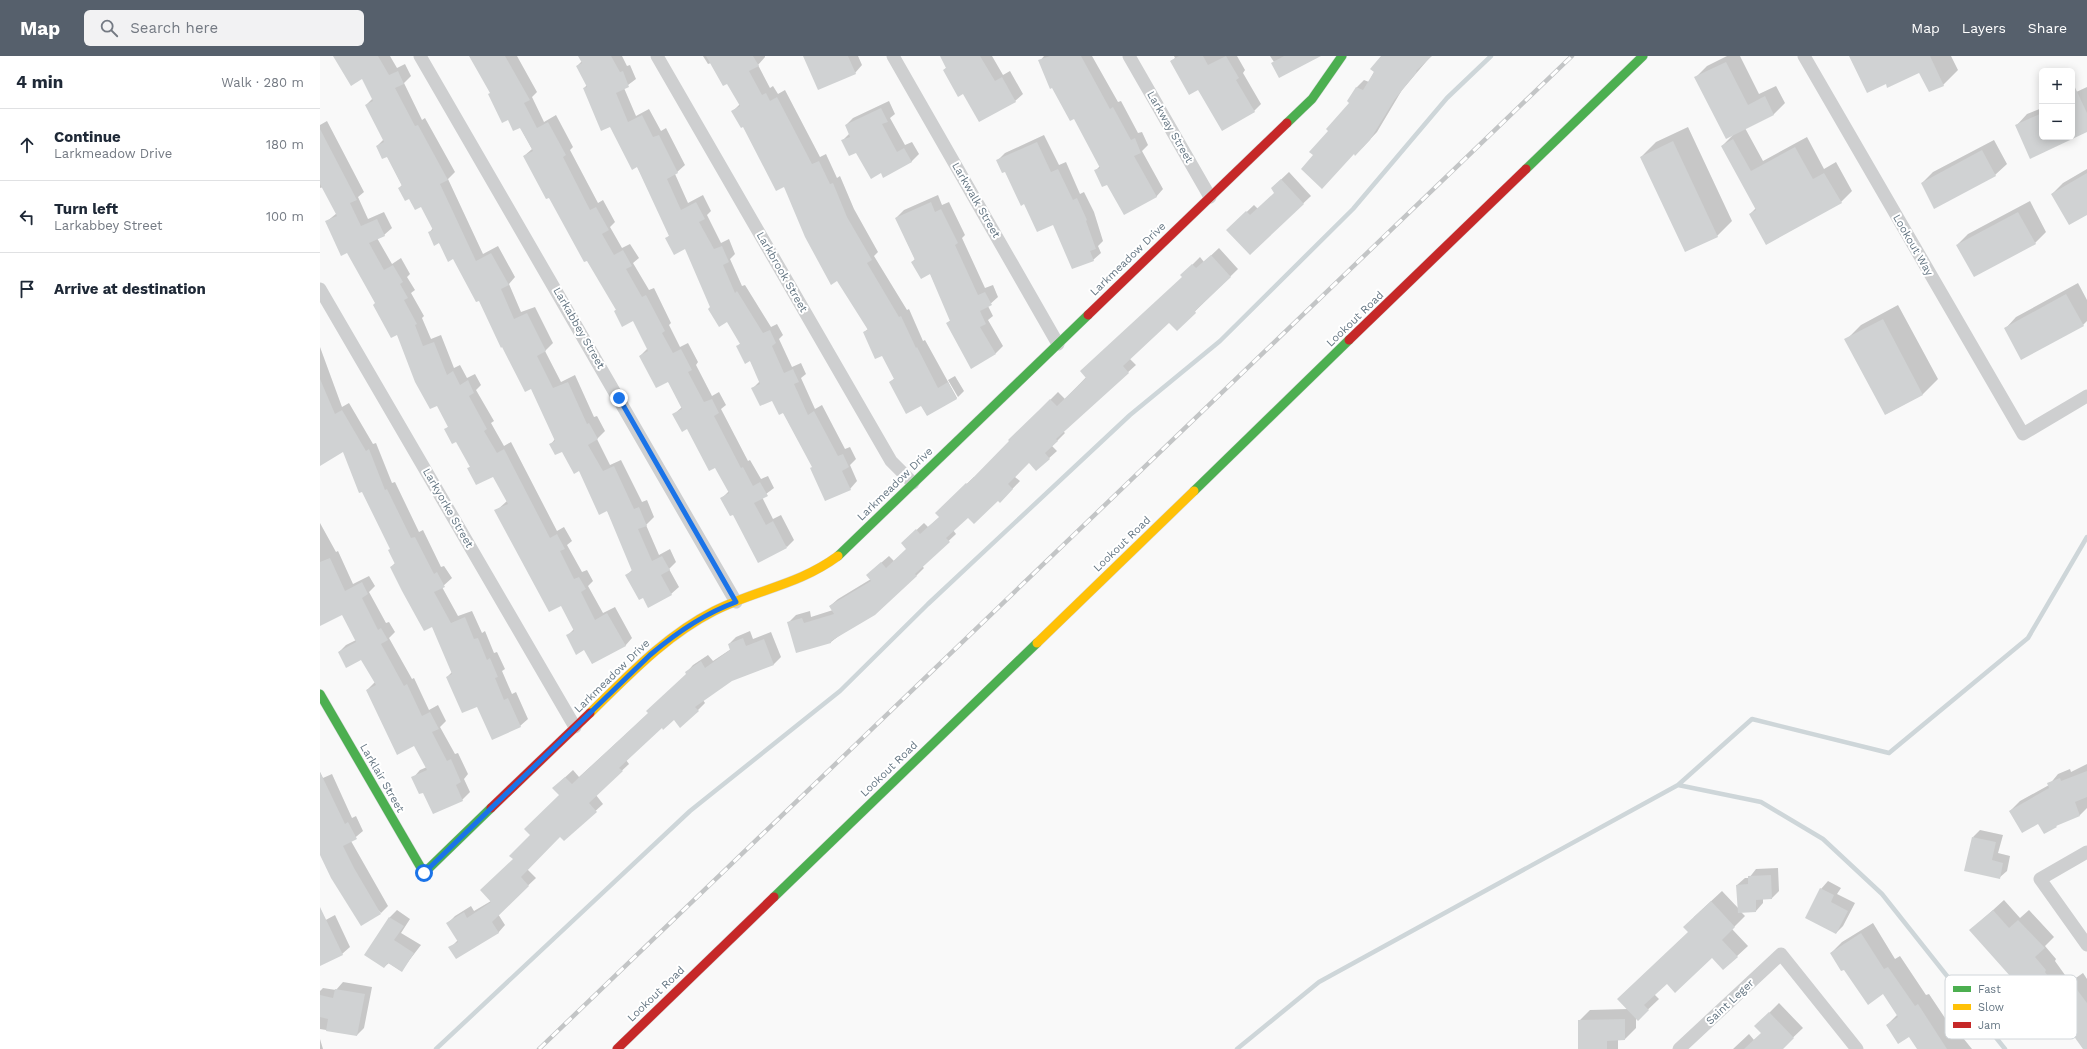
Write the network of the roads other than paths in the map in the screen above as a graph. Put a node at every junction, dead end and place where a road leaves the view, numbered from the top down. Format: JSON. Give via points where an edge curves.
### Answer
{"nodes":[{"id":1,"x":420,"y":56,"type":"edge"},
{"id":2,"x":657,"y":56,"type":"edge"},
{"id":3,"x":893,"y":56,"type":"edge"},
{"id":4,"x":1129,"y":56,"type":"edge"},
{"id":5,"x":1342,"y":56,"type":"edge"},
{"id":6,"x":1644,"y":56,"type":"edge"},
{"id":7,"x":1804,"y":56,"type":"edge"},
{"id":8,"x":1210,"y":197,"type":"junction"},
{"id":9,"x":320,"y":289,"type":"edge"},
{"id":10,"x":1058,"y":344,"type":"junction"},
{"id":11,"x":2087,"y":396,"type":"edge"},
{"id":12,"x":913,"y":483,"type":"junction"},
{"id":13,"x":736,"y":602,"type":"junction"},
{"id":14,"x":320,"y":694,"type":"edge"},
{"id":15,"x":575,"y":727,"type":"junction"},
{"id":16,"x":2087,"y":852,"type":"edge"},
{"id":17,"x":424,"y":873,"type":"joint"},
{"id":18,"x":2087,"y":944,"type":"edge"},
{"id":19,"x":617,"y":1049,"type":"edge"},
{"id":20,"x":1679,"y":1049,"type":"edge"},
{"id":21,"x":1857,"y":1049,"type":"edge"}],
"edges":[{"from":1,"to":13,"type":"street","name":"Larkabbey Street"},
{"from":2,"to":12,"type":"street","name":"Larkbrook Street","via":[[891,461]]},
{"from":3,"to":10,"type":"street","name":"Larkwalk Street"},
{"from":4,"to":8,"type":"street","name":"Larkway Street"},
{"from":5,"to":8,"type":"street","name":"Larkmeadow Drive","via":[[1312,98]]},
{"from":6,"to":19,"type":"street","name":"Lookout Road"},
{"from":7,"to":11,"type":"street","name":"Lookout Way","via":[[2023,434]]},
{"from":8,"to":10,"type":"street","name":"Larkmeadow Drive"},
{"from":9,"to":15,"type":"street","name":"Larkyorke Street"},
{"from":10,"to":12,"type":"street","name":"Larkmeadow Drive"},
{"from":12,"to":13,"type":"street","name":"Larkmeadow Drive","via":[[823,569],[785,586]]},
{"from":13,"to":15,"type":"street","name":"Larkmeadow Drive","via":[[698,620],[673,636]]},
{"from":14,"to":17,"type":"street","name":"Larklair Street"},
{"from":15,"to":17,"type":"street","name":"Larkmeadow Drive"},
{"from":16,"to":18,"type":"street","via":[[2040,879]]},
{"from":20,"to":21,"type":"street","name":"Saint Leger","via":[[1782,954]]}]}
